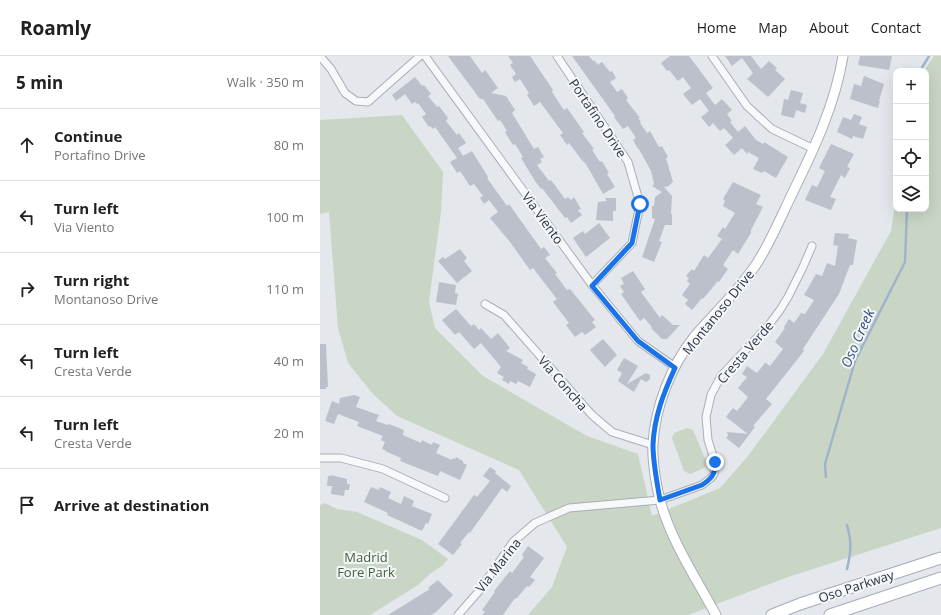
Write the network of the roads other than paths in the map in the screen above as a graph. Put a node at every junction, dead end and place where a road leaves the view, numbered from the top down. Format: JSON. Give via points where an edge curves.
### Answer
{"nodes":[{"id":1,"x":320,"y":56,"type":"edge"},
{"id":2,"x":420,"y":56,"type":"edge"},
{"id":3,"x":425,"y":56,"type":"edge"},
{"id":4,"x":556,"y":56,"type":"edge"},
{"id":5,"x":712,"y":56,"type":"edge"},
{"id":6,"x":843,"y":56,"type":"edge"},
{"id":7,"x":814,"y":149,"type":"junction"},
{"id":8,"x":812,"y":246,"type":"dead end"},
{"id":9,"x":592,"y":286,"type":"junction"},
{"id":10,"x":485,"y":304,"type":"dead end"},
{"id":11,"x":675,"y":368,"type":"junction"},
{"id":12,"x":653,"y":445,"type":"junction"},
{"id":13,"x":320,"y":458,"type":"edge"},
{"id":14,"x":445,"y":498,"type":"dead end"},
{"id":15,"x":660,"y":500,"type":"junction"},
{"id":16,"x":941,"y":558,"type":"edge"},
{"id":17,"x":941,"y":578,"type":"edge"},
{"id":18,"x":458,"y":615,"type":"edge"},
{"id":19,"x":716,"y":615,"type":"edge"},
{"id":20,"x":772,"y":615,"type":"edge"},
{"id":21,"x":830,"y":615,"type":"edge"}],
"edges":[{"from":1,"to":2,"type":"street","via":[[345,93],[356,101],[368,102]]},
{"from":3,"to":9,"type":"street","name":"Via Viento"},
{"from":4,"to":9,"type":"street","name":"Portafino Drive","via":[[628,162],[640,204],[632,243]]},
{"from":5,"to":7,"type":"street","via":[[747,106],[772,129]]},
{"from":6,"to":7,"type":"street","name":"Montanoso Drive","via":[[830,109]]},
{"from":7,"to":11,"type":"street","name":"Montanoso Drive","via":[[757,264],[738,291],[694,338]]},
{"from":8,"to":15,"type":"street","name":"Cresta Verde","via":[[780,310],[721,376],[711,394],[706,429],[715,462],[714,474],[702,485]]},
{"from":9,"to":11,"type":"street","name":"Via Viento","via":[[638,341]]},
{"from":10,"to":12,"type":"street","name":"Via Concha","via":[[504,315],[592,415],[612,432]]},
{"from":11,"to":12,"type":"street","name":"Montanoso Drive","via":[[658,412]]},
{"from":12,"to":15,"type":"street","name":"Montanoso Drive"},
{"from":13,"to":14,"type":"street","via":[[341,458],[383,469]]},
{"from":15,"to":18,"type":"street","name":"Via Marina","via":[[569,508],[535,523],[513,542],[479,591]]},
{"from":15,"to":19,"type":"street","name":"Montanoso Drive","via":[[681,550]]},
{"from":16,"to":20,"type":"main road","name":"Oso Parkway"},
{"from":17,"to":21,"type":"main road","name":"Oso Parkway"}]}
